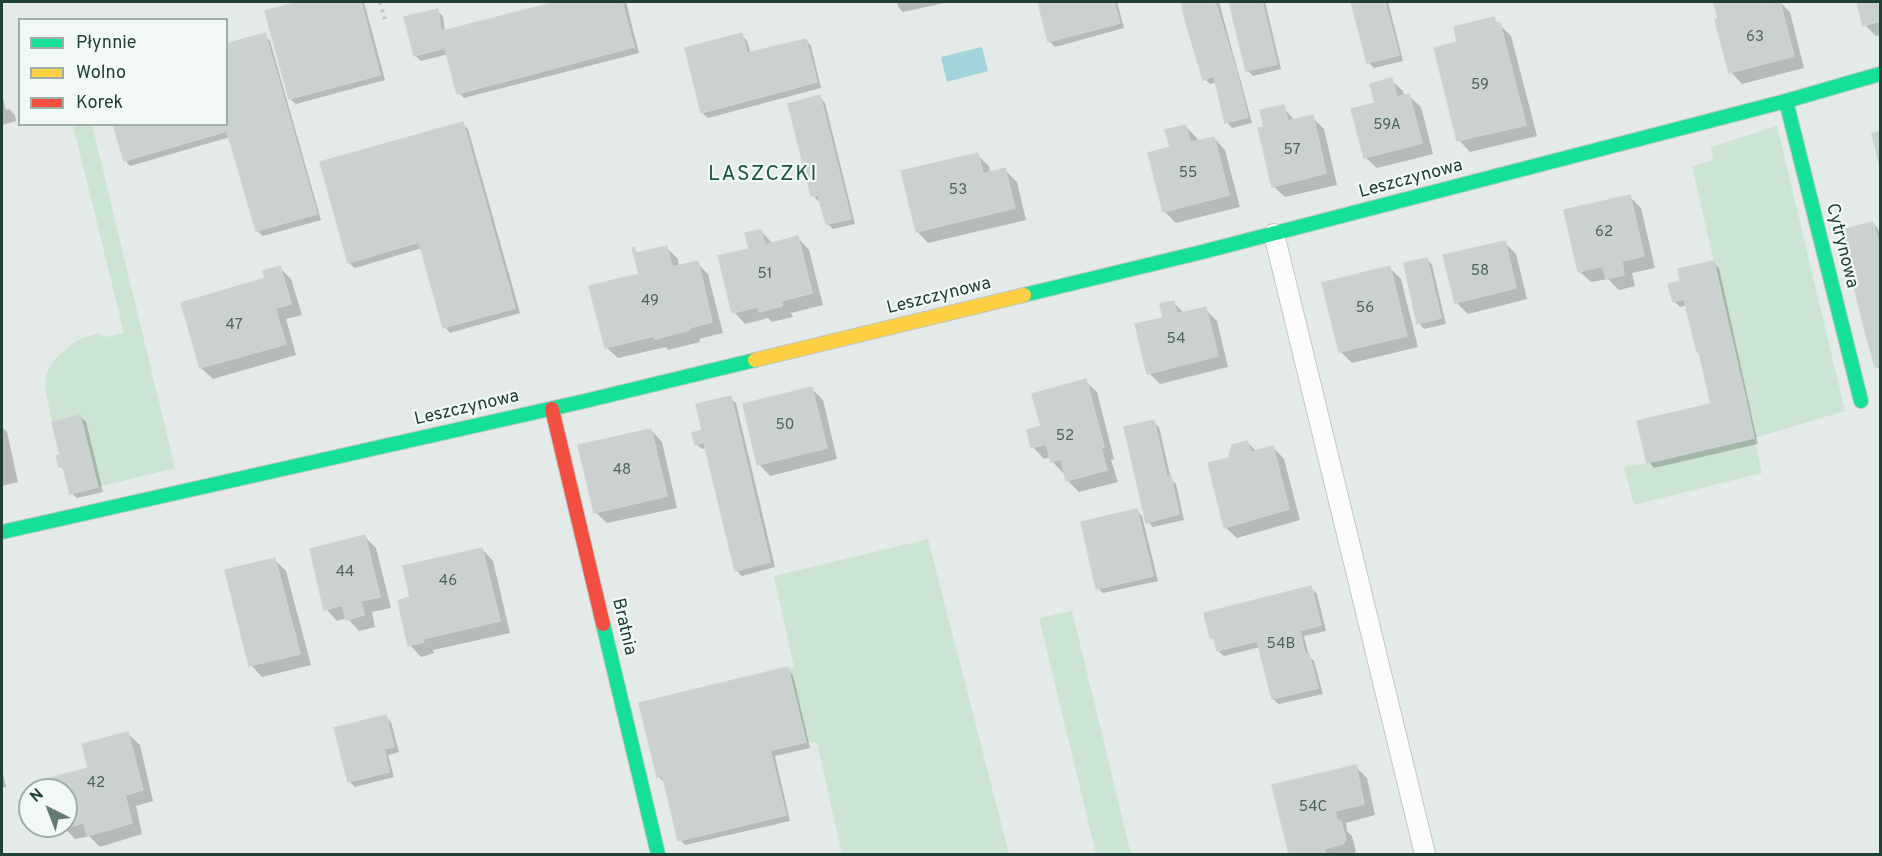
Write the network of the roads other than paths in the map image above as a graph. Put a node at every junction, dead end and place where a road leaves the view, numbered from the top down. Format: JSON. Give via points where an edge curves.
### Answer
{"nodes":[{"id":1,"x":1881,"y":74,"type":"edge"},
{"id":2,"x":1786,"y":100,"type":"junction"},
{"id":3,"x":1274,"y":234,"type":"junction"},
{"id":4,"x":1861,"y":401,"type":"dead end"},
{"id":5,"x":552,"y":409,"type":"junction"},
{"id":6,"x":2,"y":532,"type":"edge"},
{"id":7,"x":658,"y":855,"type":"edge"},
{"id":8,"x":1425,"y":855,"type":"edge"}],
"edges":[{"from":1,"to":2,"type":"street","name":"Leszczynowa"},
{"from":2,"to":3,"type":"street","name":"Leszczynowa"},
{"from":2,"to":4,"type":"street","name":"Cytrynowa"},
{"from":3,"to":5,"type":"street","name":"Leszczynowa"},
{"from":3,"to":8,"type":"lane"},
{"from":5,"to":6,"type":"street","name":"Leszczynowa"},
{"from":5,"to":7,"type":"street","name":"Bratnia"}]}
